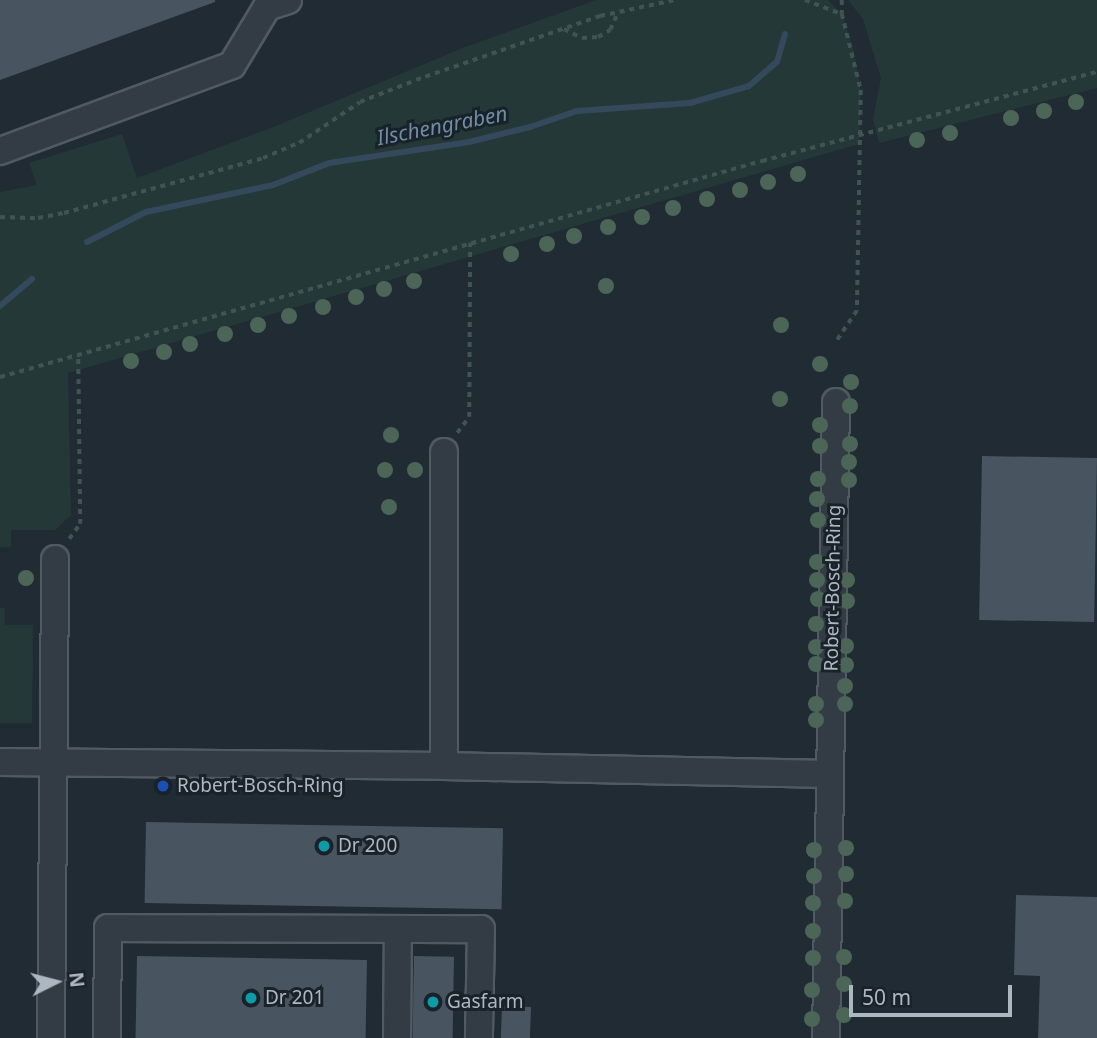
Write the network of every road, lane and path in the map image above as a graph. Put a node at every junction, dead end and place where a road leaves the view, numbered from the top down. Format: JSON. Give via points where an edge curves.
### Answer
{"nodes":[{"id":1,"x":288,"y":0,"type":"edge"},
{"id":2,"x":674,"y":0,"type":"edge"},
{"id":3,"x":805,"y":0,"type":"edge"},
{"id":4,"x":842,"y":0,"type":"edge"},
{"id":5,"x":618,"y":12,"type":"junction"},
{"id":6,"x":842,"y":14,"type":"junction"},
{"id":7,"x":564,"y":29,"type":"junction"},
{"id":8,"x":1097,"y":72,"type":"edge"},
{"id":9,"x":858,"y":134,"type":"junction"},
{"id":10,"x":0,"y":151,"type":"edge"},
{"id":11,"x":0,"y":217,"type":"edge"},
{"id":12,"x":470,"y":243,"type":"junction"},
{"id":13,"x":836,"y":342,"type":"dead end"},
{"id":14,"x":78,"y":356,"type":"junction"},
{"id":15,"x":0,"y":377,"type":"edge"},
{"id":16,"x":836,"y":402,"type":"dead end"},
{"id":17,"x":444,"y":452,"type":"joint"},
{"id":18,"x":55,"y":559,"type":"joint"},
{"id":19,"x":0,"y":762,"type":"edge"},
{"id":20,"x":55,"y":763,"type":"junction"},
{"id":21,"x":444,"y":766,"type":"junction"},
{"id":22,"x":830,"y":774,"type":"junction"},
{"id":23,"x":398,"y":929,"type":"junction"},
{"id":24,"x":51,"y":1038,"type":"edge"},
{"id":25,"x":107,"y":1038,"type":"edge"},
{"id":26,"x":397,"y":1038,"type":"edge"},
{"id":27,"x":480,"y":1038,"type":"edge"},
{"id":28,"x":826,"y":1038,"type":"edge"}],
"edges":[{"from":1,"to":10,"type":"street","via":[[267,8],[232,65]]},
{"from":2,"to":5,"type":"path"},
{"from":3,"to":6,"type":"path"},
{"from":4,"to":6,"type":"path"},
{"from":5,"to":7,"type":"path"},
{"from":5,"to":7,"type":"path","via":[[610,30],[598,37],[582,38]]},
{"from":6,"to":9,"type":"path","via":[[861,90]]},
{"from":7,"to":11,"type":"path","via":[[360,102],[299,143],[263,158],[64,213]]},
{"from":8,"to":9,"type":"path"},
{"from":9,"to":12,"type":"path"},
{"from":9,"to":13,"type":"path","via":[[857,311]]},
{"from":12,"to":14,"type":"path"},
{"from":12,"to":17,"type":"path","via":[[469,417]]},
{"from":14,"to":15,"type":"path"},
{"from":14,"to":18,"type":"path","via":[[80,524]]},
{"from":16,"to":22,"type":"street","name":"Robert-Bosch-Ring"},
{"from":17,"to":21,"type":"street"},
{"from":18,"to":20,"type":"street"},
{"from":19,"to":20,"type":"street"},
{"from":20,"to":21,"type":"street"},
{"from":20,"to":24,"type":"street"},
{"from":21,"to":22,"type":"street"},
{"from":22,"to":28,"type":"street","name":"Robert-Bosch-Ring"},
{"from":23,"to":25,"type":"street","via":[[108,928]]},
{"from":23,"to":26,"type":"street"},
{"from":23,"to":27,"type":"street","via":[[481,929]]}]}
